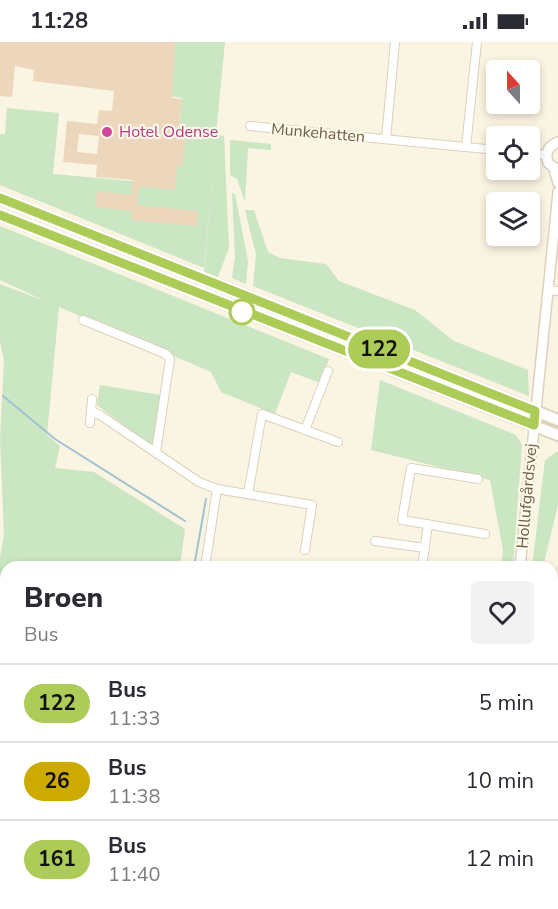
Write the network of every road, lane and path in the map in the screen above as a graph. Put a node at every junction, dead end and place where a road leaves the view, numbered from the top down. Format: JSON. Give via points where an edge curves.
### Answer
{"nodes":[{"id":1,"x":395,"y":42,"type":"edge"},
{"id":2,"x":476,"y":43,"type":"edge"},
{"id":3,"x":250,"y":126,"type":"dead end"},
{"id":4,"x":386,"y":139,"type":"junction"},
{"id":5,"x":558,"y":142,"type":"edge"},
{"id":6,"x":466,"y":147,"type":"junction"},
{"id":7,"x":486,"y":149,"type":"edge"},
{"id":8,"x":540,"y":154,"type":"edge"},
{"id":9,"x":546,"y":154,"type":"junction"},
{"id":10,"x":556,"y":169,"type":"edge"},
{"id":11,"x":558,"y":183,"type":"edge"},
{"id":12,"x":558,"y":192,"type":"edge"},
{"id":13,"x":0,"y":198,"type":"edge"},
{"id":14,"x":0,"y":215,"type":"edge"},
{"id":15,"x":553,"y":290,"type":"edge"},
{"id":16,"x":83,"y":320,"type":"dead end"},
{"id":17,"x":328,"y":371,"type":"dead end"},
{"id":18,"x":92,"y":399,"type":"dead end"},
{"id":19,"x":91,"y":411,"type":"junction"},
{"id":20,"x":535,"y":411,"type":"junction"},
{"id":21,"x":558,"y":420,"type":"edge"},
{"id":22,"x":90,"y":423,"type":"dead end"},
{"id":23,"x":534,"y":425,"type":"junction"},
{"id":24,"x":305,"y":430,"type":"junction"},
{"id":25,"x":558,"y":435,"type":"edge"},
{"id":26,"x":338,"y":442,"type":"dead end"},
{"id":27,"x":156,"y":452,"type":"junction"},
{"id":28,"x":463,"y":466,"type":"dead end"},
{"id":29,"x":461,"y":476,"type":"junction"},
{"id":30,"x":478,"y":479,"type":"dead end"},
{"id":31,"x":217,"y":489,"type":"junction"},
{"id":32,"x":248,"y":494,"type":"junction"},
{"id":33,"x":428,"y":524,"type":"junction"},
{"id":34,"x":485,"y":534,"type":"dead end"},
{"id":35,"x":375,"y":541,"type":"dead end"},
{"id":36,"x":425,"y":548,"type":"junction"},
{"id":37,"x":305,"y":550,"type":"dead end"},
{"id":38,"x":208,"y":561,"type":"edge"},
{"id":39,"x":423,"y":561,"type":"edge"},
{"id":40,"x":521,"y":561,"type":"edge"}],
"edges":[{"from":1,"to":4,"type":"street","name":"Munkehatten"},
{"from":2,"to":6,"type":"street"},
{"from":3,"to":4,"type":"street","name":"Munkehatten"},
{"from":4,"to":6,"type":"street","name":"Munkehatten"},
{"from":5,"to":9,"type":"street"},
{"from":6,"to":7,"type":"street","name":"Munkehatten"},
{"from":8,"to":9,"type":"street"},
{"from":9,"to":10,"type":"street","via":[[548,163]]},
{"from":10,"to":11,"type":"street"},
{"from":12,"to":15,"type":"street","name":"Hollufgårdsvej"},
{"from":13,"to":20,"type":"main road"},
{"from":14,"to":23,"type":"main road"},
{"from":15,"to":20,"type":"street","name":"Hollufgårdsvej"},
{"from":16,"to":27,"type":"street","via":[[170,359]]},
{"from":17,"to":24,"type":"street"},
{"from":18,"to":19,"type":"street"},
{"from":19,"to":22,"type":"street"},
{"from":19,"to":27,"type":"street"},
{"from":20,"to":21,"type":"main road"},
{"from":20,"to":23,"type":"street","name":"Hollufgårdsvej"},
{"from":23,"to":25,"type":"main road"},
{"from":23,"to":40,"type":"street","name":"Hollufgårdsvej"},
{"from":24,"to":26,"type":"street"},
{"from":24,"to":32,"type":"street","via":[[262,414]]},
{"from":27,"to":31,"type":"street","via":[[199,482]]},
{"from":28,"to":29,"type":"street"},
{"from":29,"to":30,"type":"street"},
{"from":29,"to":33,"type":"street","via":[[411,468],[402,520]]},
{"from":31,"to":32,"type":"street"},
{"from":31,"to":38,"type":"street"},
{"from":32,"to":37,"type":"street","via":[[312,505]]},
{"from":33,"to":34,"type":"street"},
{"from":33,"to":36,"type":"street"},
{"from":35,"to":36,"type":"street"},
{"from":36,"to":39,"type":"street"}]}
